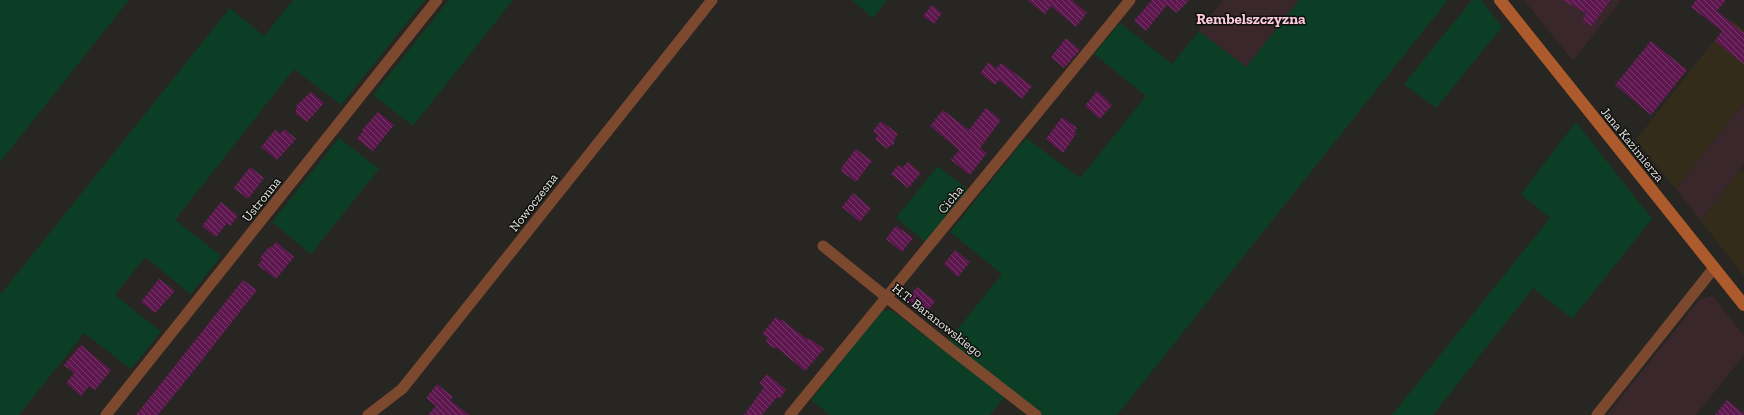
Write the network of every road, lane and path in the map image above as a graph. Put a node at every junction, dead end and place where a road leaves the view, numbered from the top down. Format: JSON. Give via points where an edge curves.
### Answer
{"nodes":[{"id":1,"x":437,"y":0,"type":"edge"},
{"id":2,"x":712,"y":0,"type":"edge"},
{"id":3,"x":1130,"y":0,"type":"edge"},
{"id":4,"x":1500,"y":0,"type":"edge"},
{"id":5,"x":823,"y":246,"type":"dead end"},
{"id":6,"x":1714,"y":268,"type":"junction"},
{"id":7,"x":887,"y":297,"type":"junction"},
{"id":8,"x":1744,"y":305,"type":"edge"},
{"id":9,"x":106,"y":415,"type":"edge"},
{"id":10,"x":368,"y":415,"type":"edge"},
{"id":11,"x":790,"y":415,"type":"edge"},
{"id":12,"x":1036,"y":415,"type":"edge"},
{"id":13,"x":1597,"y":415,"type":"edge"}],
"edges":[{"from":1,"to":9,"type":"street","name":"Ustronna"},
{"from":2,"to":10,"type":"street","name":"Nowoczesna","via":[[402,389]]},
{"from":3,"to":7,"type":"street","name":"Cicha"},
{"from":4,"to":6,"type":"main road","name":"Jana Kazimierza"},
{"from":5,"to":7,"type":"street","name":"H.T. Baranowskiego"},
{"from":6,"to":8,"type":"main road","name":"Jana Kazimierza"},
{"from":6,"to":13,"type":"street"},
{"from":7,"to":11,"type":"street","name":"Cicha"},
{"from":7,"to":12,"type":"street","name":"H.T. Baranowskiego"}]}
